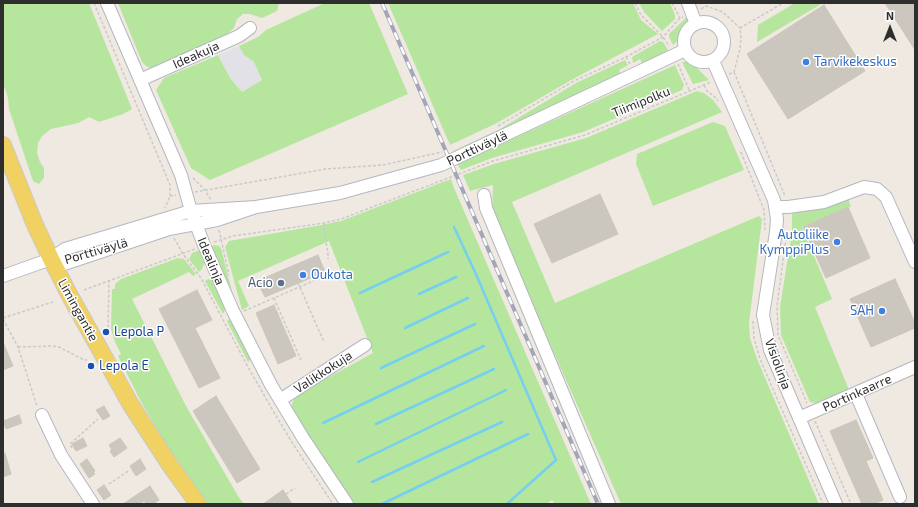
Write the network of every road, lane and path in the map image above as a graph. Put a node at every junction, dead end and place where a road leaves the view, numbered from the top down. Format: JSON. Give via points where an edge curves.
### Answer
{"nodes":[{"id":1,"x":94,"y":3,"type":"edge"},
{"id":2,"x":107,"y":3,"type":"edge"},
{"id":3,"x":635,"y":3,"type":"edge"},
{"id":4,"x":672,"y":3,"type":"edge"},
{"id":5,"x":704,"y":3,"type":"edge"},
{"id":6,"x":783,"y":3,"type":"edge"},
{"id":7,"x":706,"y":6,"type":"junction"},
{"id":8,"x":692,"y":13,"type":"edge"},
{"id":9,"x":680,"y":18,"type":"junction"},
{"id":10,"x":250,"y":28,"type":"dead end"},
{"id":11,"x":740,"y":28,"type":"junction"},
{"id":12,"x":663,"y":37,"type":"junction"},
{"id":13,"x":685,"y":50,"type":"junction"},
{"id":14,"x":626,"y":57,"type":"junction"},
{"id":15,"x":713,"y":61,"type":"junction"},
{"id":16,"x":631,"y":66,"type":"dead end"},
{"id":17,"x":734,"y":72,"type":"junction"},
{"id":18,"x":719,"y":79,"type":"junction"},
{"id":19,"x":140,"y":80,"type":"junction"},
{"id":20,"x":498,"y":126,"type":"dead end"},
{"id":21,"x":3,"y":146,"type":"edge"},
{"id":22,"x":446,"y":151,"type":"dead end"},
{"id":23,"x":181,"y":175,"type":"junction"},
{"id":24,"x":205,"y":190,"type":"junction"},
{"id":25,"x":186,"y":193,"type":"junction"},
{"id":26,"x":484,"y":195,"type":"dead end"},
{"id":27,"x":170,"y":196,"type":"junction"},
{"id":28,"x":782,"y":207,"type":"junction"},
{"id":29,"x":191,"y":211,"type":"junction"},
{"id":30,"x":216,"y":215,"type":"junction"},
{"id":31,"x":168,"y":223,"type":"junction"},
{"id":32,"x":324,"y":223,"type":"junction"},
{"id":33,"x":196,"y":224,"type":"junction"},
{"id":34,"x":787,"y":232,"type":"dead end"},
{"id":35,"x":221,"y":240,"type":"junction"},
{"id":36,"x":204,"y":245,"type":"junction"},
{"id":37,"x":183,"y":254,"type":"junction"},
{"id":38,"x":51,"y":259,"type":"junction"},
{"id":39,"x":328,"y":259,"type":"dead end"},
{"id":40,"x":915,"y":262,"type":"edge"},
{"id":41,"x":334,"y":272,"type":"dead end"},
{"id":42,"x":3,"y":276,"type":"edge"},
{"id":43,"x":109,"y":280,"type":"junction"},
{"id":44,"x":231,"y":281,"type":"dead end"},
{"id":45,"x":298,"y":283,"type":"dead end"},
{"id":46,"x":300,"y":287,"type":"junction"},
{"id":47,"x":84,"y":290,"type":"dead end"},
{"id":48,"x":274,"y":298,"type":"junction"},
{"id":49,"x":53,"y":302,"type":"dead end"},
{"id":50,"x":242,"y":312,"type":"dead end"},
{"id":51,"x":3,"y":318,"type":"edge"},
{"id":52,"x":106,"y":332,"type":"dead end"},
{"id":53,"x":324,"y":342,"type":"dead end"},
{"id":54,"x":365,"y":345,"type":"dead end"},
{"id":55,"x":18,"y":347,"type":"junction"},
{"id":56,"x":87,"y":360,"type":"dead end"},
{"id":57,"x":301,"y":360,"type":"dead end"},
{"id":58,"x":915,"y":367,"type":"edge"},
{"id":59,"x":856,"y":394,"type":"junction"},
{"id":60,"x":280,"y":400,"type":"junction"},
{"id":61,"x":812,"y":413,"type":"junction"},
{"id":62,"x":42,"y":414,"type":"joint"},
{"id":63,"x":799,"y":418,"type":"junction"},
{"id":64,"x":98,"y":419,"type":"dead end"},
{"id":65,"x":72,"y":448,"type":"dead end"},
{"id":66,"x":130,"y":470,"type":"dead end"},
{"id":67,"x":109,"y":484,"type":"dead end"},
{"id":68,"x":295,"y":488,"type":"dead end"},
{"id":69,"x":286,"y":494,"type":"dead end"},
{"id":70,"x":900,"y":497,"type":"dead end"},
{"id":71,"x":92,"y":504,"type":"edge"},
{"id":72,"x":198,"y":504,"type":"edge"},
{"id":73,"x":348,"y":504,"type":"edge"},
{"id":74,"x":609,"y":504,"type":"edge"},
{"id":75,"x":836,"y":504,"type":"edge"},
{"id":76,"x":851,"y":504,"type":"edge"}],
"edges":[{"from":1,"to":27,"type":"path","via":[[170,185]]},
{"from":2,"to":19,"type":"street","name":"Idealinja"},
{"from":3,"to":12,"type":"path","via":[[641,15]]},
{"from":4,"to":9,"type":"path"},
{"from":5,"to":7,"type":"path"},
{"from":6,"to":11,"type":"path"},
{"from":7,"to":8,"type":"path"},
{"from":7,"to":11,"type":"path","via":[[723,12]]},
{"from":8,"to":9,"type":"path"},
{"from":8,"to":13,"type":"street","via":[[684,40]]},
{"from":8,"to":15,"type":"street","via":[[701,22],[712,23],[723,34],[723,50]]},
{"from":9,"to":12,"type":"path"},
{"from":10,"to":19,"type":"street","name":"Ideakuja","via":[[239,36]]},
{"from":11,"to":17,"type":"path","via":[[740,49]]},
{"from":12,"to":14,"type":"path"},
{"from":13,"to":15,"type":"street","via":[[692,59],[702,63]]},
{"from":13,"to":30,"type":"street","name":"Porttiväylä","via":[[440,166],[340,193]]},
{"from":14,"to":16,"type":"path"},
{"from":14,"to":20,"type":"path","via":[[574,81]]},
{"from":15,"to":18,"type":"street","name":"Visiolinja"},
{"from":17,"to":18,"type":"path","name":"Tiimipolku"},
{"from":17,"to":28,"type":"path","via":[[779,180]]},
{"from":18,"to":28,"type":"street","name":"Visiolinja","via":[[756,160]]},
{"from":18,"to":32,"type":"path","name":"Tiimipolku","via":[[585,135],[493,161],[341,219]]},
{"from":19,"to":23,"type":"street","name":"Idealinja"},
{"from":21,"to":38,"type":"main road","name":"Limingantie"},
{"from":22,"to":24,"type":"path","via":[[383,165],[326,169]]},
{"from":23,"to":24,"type":"path","via":[[188,173]]},
{"from":23,"to":25,"type":"street","name":"Idealinja"},
{"from":24,"to":25,"type":"path"},
{"from":24,"to":30,"type":"path"},
{"from":25,"to":27,"type":"path"},
{"from":25,"to":29,"type":"street","name":"Idealinja"},
{"from":26,"to":74,"type":"street","via":[[486,208]]},
{"from":27,"to":31,"type":"path","via":[[164,210]]},
{"from":28,"to":40,"type":"street","via":[[824,202],[864,187],[877,189],[886,197]]},
{"from":28,"to":63,"type":"street","name":"Visiolinja","via":[[763,315],[770,350]]},
{"from":29,"to":30,"type":"street","name":"Porttiväylä"},
{"from":29,"to":31,"type":"street","name":"Porttiväylä"},
{"from":29,"to":33,"type":"street","name":"Idealinja"},
{"from":30,"to":33,"type":"street","name":"Porttiväylä"},
{"from":30,"to":35,"type":"path"},
{"from":31,"to":33,"type":"street","name":"Porttiväylä"},
{"from":31,"to":37,"type":"path"},
{"from":31,"to":38,"type":"street","name":"Porttiväylä","via":[[64,264]]},
{"from":32,"to":35,"type":"path","name":"Tiimipolku"},
{"from":32,"to":39,"type":"path"},
{"from":33,"to":36,"type":"street","name":"Idealinja"},
{"from":34,"to":61,"type":"path","via":[[777,306],[778,335]]},
{"from":35,"to":36,"type":"path","name":"Tiimipolku"},
{"from":35,"to":44,"type":"path"},
{"from":36,"to":37,"type":"path","name":"Tiimipolku"},
{"from":36,"to":60,"type":"street","name":"Idealinja","via":[[233,312]]},
{"from":37,"to":43,"type":"path","name":"Tiimipolku"},
{"from":38,"to":42,"type":"street"},
{"from":38,"to":72,"type":"main road","name":"Limingantie","via":[[131,405]]},
{"from":41,"to":46,"type":"path"},
{"from":43,"to":47,"type":"path","name":"Tiimipolku"},
{"from":43,"to":52,"type":"path"},
{"from":45,"to":46,"type":"path"},
{"from":46,"to":48,"type":"path"},
{"from":46,"to":53,"type":"path"},
{"from":48,"to":50,"type":"path"},
{"from":48,"to":57,"type":"path"},
{"from":49,"to":51,"type":"path"},
{"from":51,"to":55,"type":"path"},
{"from":54,"to":60,"type":"street","name":"Valikkokuja"},
{"from":55,"to":56,"type":"path","via":[[59,347]]},
{"from":55,"to":62,"type":"path","via":[[37,406]]},
{"from":58,"to":59,"type":"street","name":"Portinkaarre"},
{"from":59,"to":61,"type":"street","name":"Portinkaarre"},
{"from":59,"to":70,"type":"street"},
{"from":60,"to":73,"type":"street","name":"Idealinja"},
{"from":61,"to":63,"type":"street","name":"Portinkaarre"},
{"from":61,"to":76,"type":"path"},
{"from":62,"to":71,"type":"street","via":[[61,455]]},
{"from":63,"to":75,"type":"street","name":"Visiolinja"},
{"from":64,"to":65,"type":"path","via":[[70,444]]},
{"from":66,"to":67,"type":"path"},
{"from":68,"to":69,"type":"path"}]}
